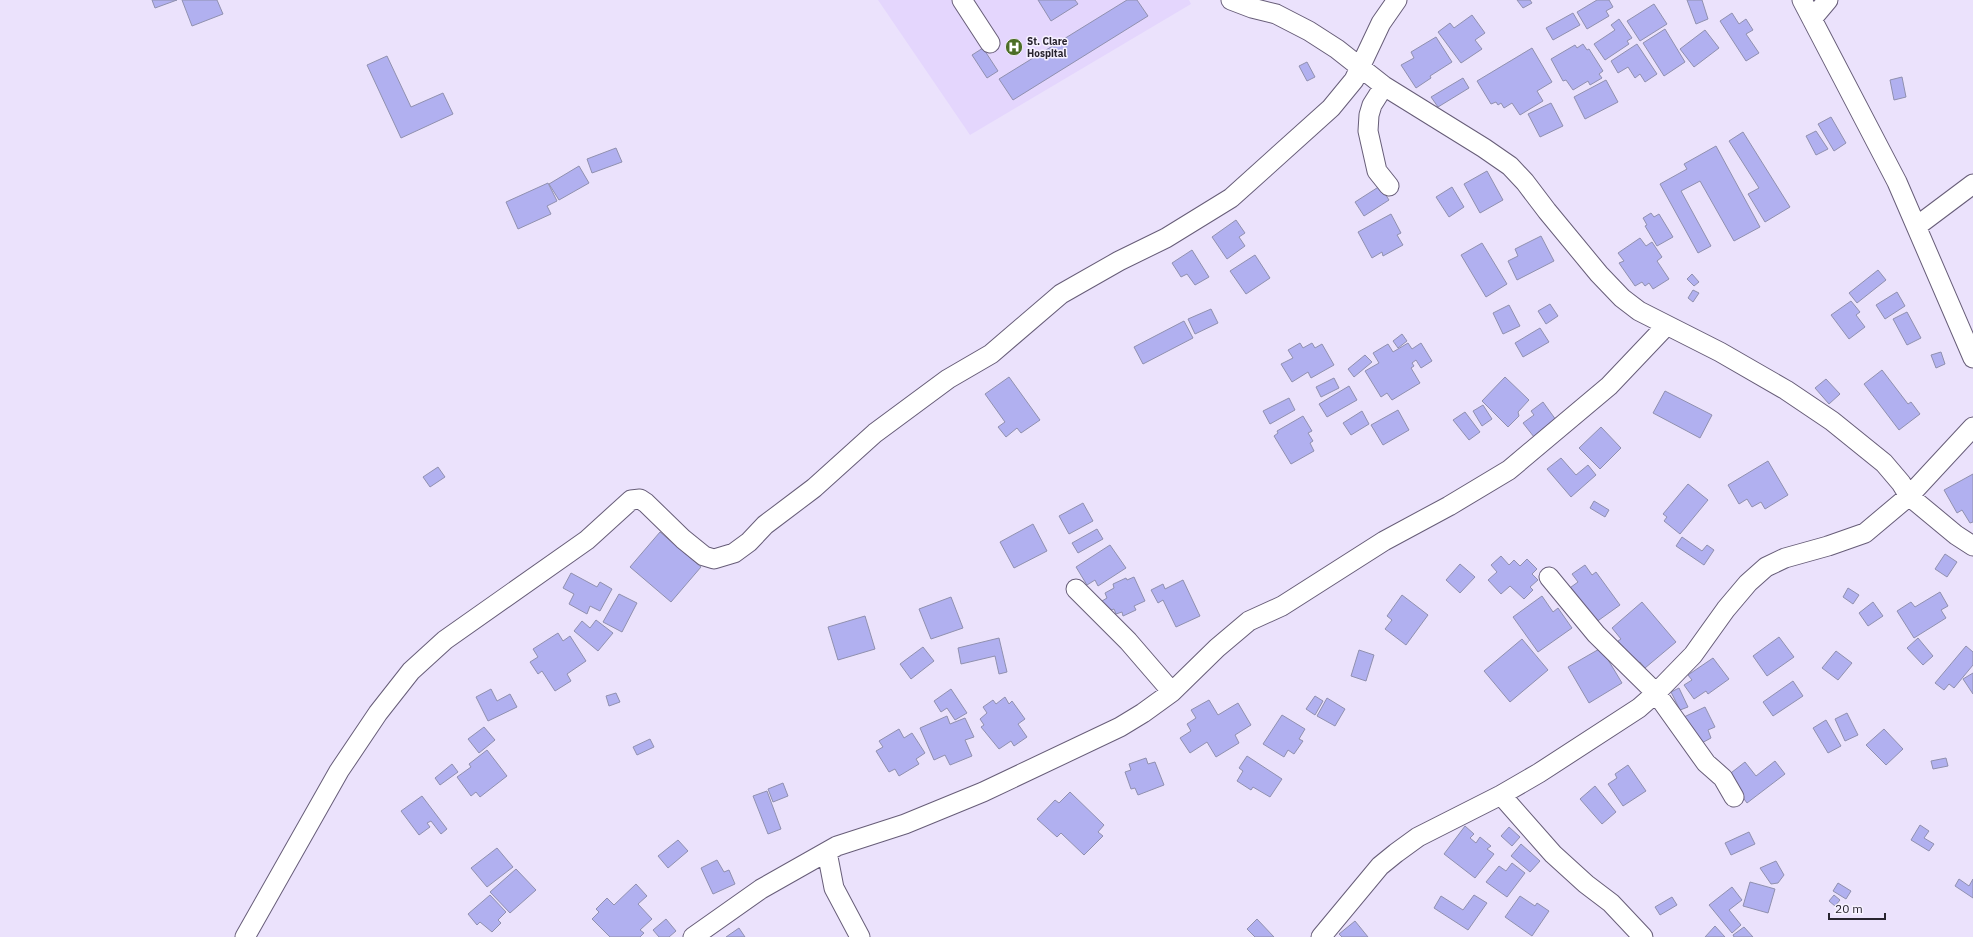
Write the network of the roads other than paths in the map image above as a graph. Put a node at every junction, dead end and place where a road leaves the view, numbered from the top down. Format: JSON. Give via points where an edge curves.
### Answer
{"nodes":[{"id":1,"x":962,"y":0,"type":"edge"},
{"id":2,"x":1231,"y":0,"type":"edge"},
{"id":3,"x":1397,"y":0,"type":"edge"},
{"id":4,"x":1802,"y":0,"type":"edge"},
{"id":5,"x":1828,"y":0,"type":"edge"},
{"id":6,"x":1812,"y":19,"type":"junction"},
{"id":7,"x":990,"y":43,"type":"dead end"},
{"id":8,"x":1360,"y":69,"type":"junction"},
{"id":9,"x":1384,"y":86,"type":"junction"},
{"id":10,"x":1973,"y":184,"type":"edge"},
{"id":11,"x":1389,"y":186,"type":"dead end"},
{"id":12,"x":1917,"y":226,"type":"junction"},
{"id":13,"x":1666,"y":326,"type":"junction"},
{"id":14,"x":1973,"y":358,"type":"edge"},
{"id":15,"x":1973,"y":427,"type":"edge"},
{"id":16,"x":1909,"y":496,"type":"junction"},
{"id":17,"x":1973,"y":546,"type":"edge"},
{"id":18,"x":1550,"y":577,"type":"dead end"},
{"id":19,"x":1076,"y":590,"type":"dead end"},
{"id":20,"x":1172,"y":692,"type":"junction"},
{"id":21,"x":1656,"y":693,"type":"junction"},
{"id":22,"x":1501,"y":795,"type":"junction"},
{"id":23,"x":1734,"y":797,"type":"dead end"},
{"id":24,"x":826,"y":852,"type":"junction"},
{"id":25,"x":1636,"y":935,"type":"edge"},
{"id":26,"x":245,"y":937,"type":"edge"},
{"id":27,"x":693,"y":937,"type":"edge"},
{"id":28,"x":860,"y":937,"type":"edge"},
{"id":29,"x":1321,"y":937,"type":"edge"}],
"edges":[{"from":1,"to":7,"type":"street"},
{"from":2,"to":8,"type":"street","via":[[1276,14],[1309,31]]},
{"from":3,"to":8,"type":"street","via":[[1382,23]]},
{"from":4,"to":6,"type":"street"},
{"from":5,"to":6,"type":"street"},
{"from":6,"to":12,"type":"street","via":[[1897,182]]},
{"from":8,"to":9,"type":"street"},
{"from":8,"to":26,"type":"street","via":[[1331,108],[1232,198],[1166,238],[1061,294],[991,354],[948,379],[875,433],[814,488],[765,525],[734,553],[714,559],[704,556],[646,503],[640,499],[631,500],[587,540],[445,640],[411,671],[378,713],[339,771]]},
{"from":9,"to":11,"type":"street","via":[[1372,105],[1368,131],[1377,171]]},
{"from":9,"to":13,"type":"street","via":[[1510,166],[1599,274],[1622,298]]},
{"from":10,"to":12,"type":"street"},
{"from":12,"to":14,"type":"street"},
{"from":13,"to":16,"type":"street","via":[[1720,352],[1786,390],[1832,421],[1884,463]]},
{"from":13,"to":20,"type":"street","via":[[1609,386],[1509,470],[1384,541],[1282,606],[1249,621]]},
{"from":15,"to":16,"type":"street"},
{"from":16,"to":17,"type":"street"},
{"from":16,"to":21,"type":"street","via":[[1865,533],[1785,558],[1766,567],[1726,609],[1693,655]]},
{"from":18,"to":21,"type":"street","via":[[1596,634]]},
{"from":19,"to":20,"type":"street","via":[[1128,641]]},
{"from":20,"to":24,"type":"street","via":[[1120,727],[983,792],[905,824]]},
{"from":21,"to":22,"type":"street","via":[[1610,728]]},
{"from":21,"to":23,"type":"street","via":[[1703,760],[1723,778]]},
{"from":22,"to":25,"type":"street","via":[[1553,854],[1611,903]]},
{"from":22,"to":29,"type":"street","via":[[1418,837],[1396,853],[1380,866]]},
{"from":24,"to":27,"type":"street","via":[[761,889]]},
{"from":24,"to":28,"type":"street","via":[[834,888]]}]}
